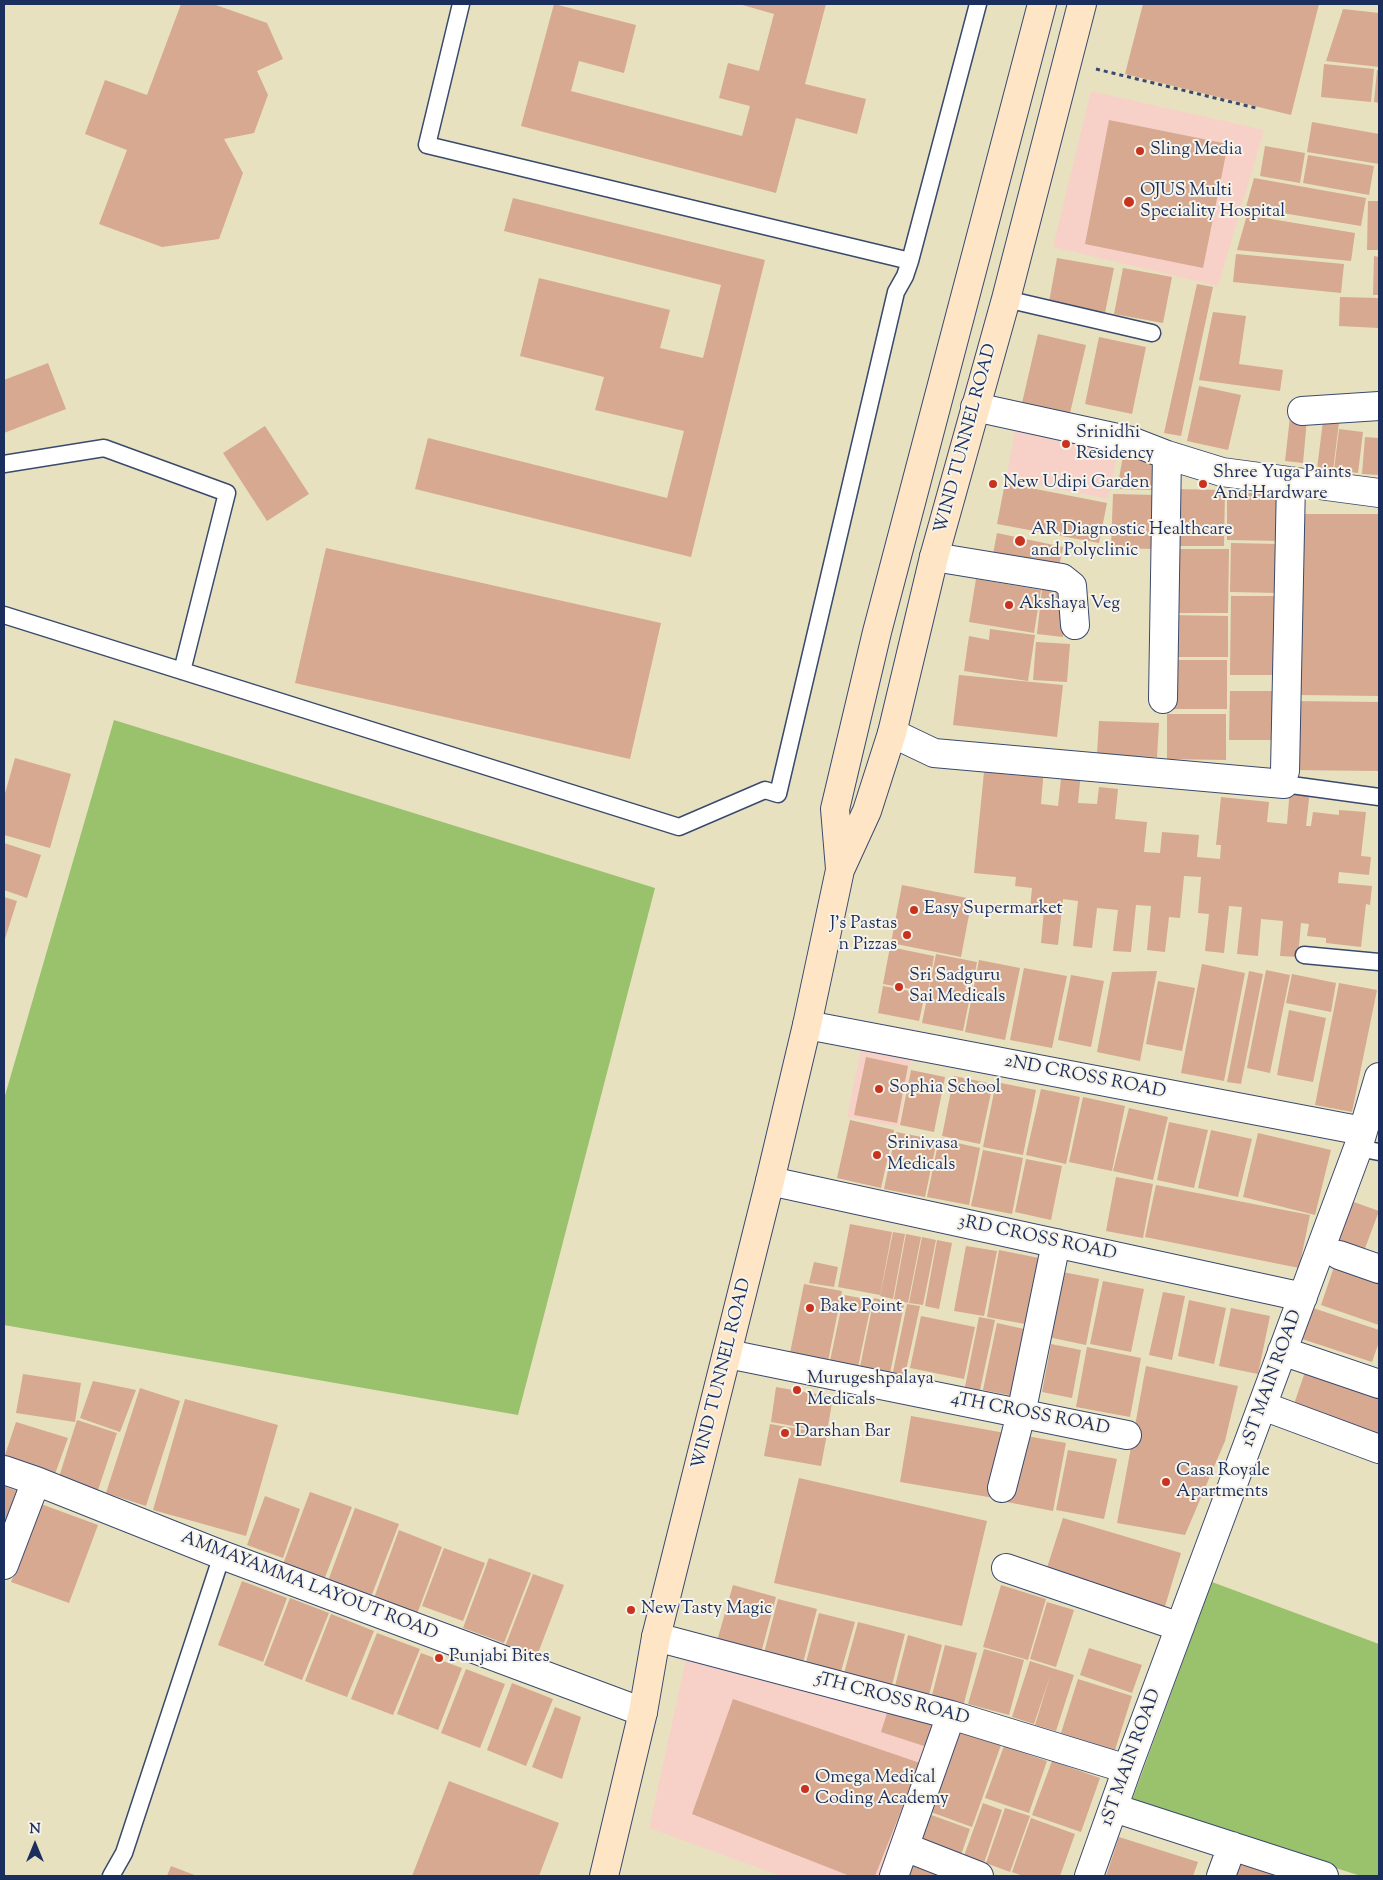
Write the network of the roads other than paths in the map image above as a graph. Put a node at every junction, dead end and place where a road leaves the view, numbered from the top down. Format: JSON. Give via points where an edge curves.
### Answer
{"nodes":[{"id":1,"x":462,"y":4,"type":"edge"},
{"id":2,"x":978,"y":4,"type":"edge"},
{"id":3,"x":1042,"y":4,"type":"edge"},
{"id":4,"x":1082,"y":4,"type":"edge"},
{"id":5,"x":910,"y":261,"type":"junction"},
{"id":6,"x":1006,"y":299,"type":"junction"},
{"id":7,"x":1152,"y":333,"type":"dead end"},
{"id":8,"x":1379,"y":406,"type":"edge"},
{"id":9,"x":975,"y":408,"type":"junction"},
{"id":10,"x":1302,"y":411,"type":"dead end"},
{"id":11,"x":1167,"y":455,"type":"junction"},
{"id":12,"x":4,"y":464,"type":"edge"},
{"id":13,"x":1291,"y":482,"type":"junction"},
{"id":14,"x":1379,"y":493,"type":"edge"},
{"id":15,"x":934,"y":557,"type":"junction"},
{"id":16,"x":4,"y":615,"type":"edge"},
{"id":17,"x":1075,"y":625,"type":"dead end"},
{"id":18,"x":182,"y":671,"type":"junction"},
{"id":19,"x":1163,"y":699,"type":"dead end"},
{"id":20,"x":892,"y":733,"type":"junction"},
{"id":21,"x":1285,"y":777,"type":"junction"},
{"id":22,"x":1379,"y":797,"type":"edge"},
{"id":23,"x":840,"y":870,"type":"junction"},
{"id":24,"x":1304,"y":955,"type":"dead end"},
{"id":25,"x":1379,"y":962,"type":"edge"},
{"id":26,"x":807,"y":1025,"type":"junction"},
{"id":27,"x":1379,"y":1076,"type":"edge"},
{"id":28,"x":1367,"y":1144,"type":"edge"},
{"id":29,"x":770,"y":1182,"type":"junction"},
{"id":30,"x":1056,"y":1243,"type":"junction"},
{"id":31,"x":1339,"y":1255,"type":"dead end"},
{"id":32,"x":1379,"y":1269,"type":"edge"},
{"id":33,"x":1303,"y":1297,"type":"junction"},
{"id":34,"x":1282,"y":1351,"type":"junction"},
{"id":35,"x":728,"y":1354,"type":"junction"},
{"id":36,"x":1379,"y":1384,"type":"edge"},
{"id":37,"x":1263,"y":1406,"type":"junction"},
{"id":38,"x":1021,"y":1414,"type":"junction"},
{"id":39,"x":1127,"y":1435,"type":"dead end"},
{"id":40,"x":1379,"y":1449,"type":"edge"},
{"id":41,"x":4,"y":1470,"type":"edge"},
{"id":42,"x":36,"y":1481,"type":"junction"},
{"id":43,"x":1002,"y":1488,"type":"dead end"},
{"id":44,"x":222,"y":1555,"type":"junction"},
{"id":45,"x":4,"y":1565,"type":"edge"},
{"id":46,"x":1006,"y":1568,"type":"dead end"},
{"id":47,"x":1180,"y":1628,"type":"junction"},
{"id":48,"x":656,"y":1636,"type":"junction"},
{"id":49,"x":642,"y":1712,"type":"junction"},
{"id":50,"x":951,"y":1716,"type":"junction"},
{"id":51,"x":1127,"y":1769,"type":"junction"},
{"id":52,"x":1114,"y":1808,"type":"junction"},
{"id":53,"x":1232,"y":1846,"type":"junction"},
{"id":54,"x":905,"y":1847,"type":"junction"},
{"id":55,"x":111,"y":1876,"type":"edge"},
{"id":56,"x":604,"y":1876,"type":"edge"},
{"id":57,"x":894,"y":1876,"type":"edge"},
{"id":58,"x":980,"y":1876,"type":"edge"},
{"id":59,"x":1089,"y":1876,"type":"edge"},
{"id":60,"x":1221,"y":1876,"type":"edge"},
{"id":61,"x":1324,"y":1876,"type":"edge"}],
"edges":[{"from":1,"to":5,"type":"lane","via":[[427,145]]},
{"from":2,"to":5,"type":"lane"},
{"from":3,"to":23,"type":"street","name":"WIND TUNNEL ROAD","via":[[877,632],[835,809]]},
{"from":4,"to":6,"type":"street","name":"WIND TUNNEL ROAD"},
{"from":5,"to":18,"type":"lane","via":[[896,292],[778,794],[766,790],[679,827]]},
{"from":6,"to":7,"type":"lane"},
{"from":6,"to":9,"type":"street","name":"WIND TUNNEL ROAD"},
{"from":8,"to":10,"type":"street"},
{"from":9,"to":11,"type":"street","via":[[1131,441]]},
{"from":9,"to":15,"type":"street","name":"WIND TUNNEL ROAD"},
{"from":11,"to":13,"type":"street","via":[[1222,472]]},
{"from":11,"to":19,"type":"street"},
{"from":12,"to":18,"type":"lane","via":[[104,448],[227,493]]},
{"from":13,"to":14,"type":"street"},
{"from":13,"to":21,"type":"street"},
{"from":15,"to":17,"type":"street","via":[[1062,578],[1072,586]]},
{"from":15,"to":20,"type":"street","name":"WIND TUNNEL ROAD"},
{"from":16,"to":18,"type":"lane"},
{"from":20,"to":21,"type":"street","via":[[934,753]]},
{"from":20,"to":23,"type":"street","name":"WIND TUNNEL ROAD","via":[[868,811]]},
{"from":21,"to":22,"type":"lane"},
{"from":23,"to":26,"type":"street","name":"WIND TUNNEL ROAD"},
{"from":24,"to":25,"type":"lane"},
{"from":26,"to":28,"type":"street","name":"2ND CROSS ROAD"},
{"from":26,"to":29,"type":"street","name":"WIND TUNNEL ROAD"},
{"from":27,"to":28,"type":"street","name":"1ST MAIN ROAD"},
{"from":28,"to":33,"type":"street","name":"1ST MAIN ROAD"},
{"from":29,"to":30,"type":"street","name":"3RD CROSS ROAD"},
{"from":29,"to":35,"type":"street","name":"WIND TUNNEL ROAD"},
{"from":30,"to":33,"type":"street","name":"3RD CROSS ROAD"},
{"from":30,"to":38,"type":"street"},
{"from":31,"to":32,"type":"street"},
{"from":33,"to":34,"type":"street","name":"1ST MAIN ROAD"},
{"from":34,"to":36,"type":"street"},
{"from":34,"to":37,"type":"street","name":"1ST MAIN ROAD"},
{"from":35,"to":38,"type":"street","name":"4TH CROSS ROAD"},
{"from":35,"to":48,"type":"street","name":"WIND TUNNEL ROAD"},
{"from":37,"to":40,"type":"street"},
{"from":37,"to":47,"type":"street","name":"1ST MAIN ROAD"},
{"from":38,"to":39,"type":"street","name":"4TH CROSS ROAD"},
{"from":38,"to":43,"type":"street"},
{"from":41,"to":42,"type":"street","name":"AMMAYAMMA LAYOUT ROAD"},
{"from":42,"to":44,"type":"street","name":"AMMAYAMMA LAYOUT ROAD"},
{"from":42,"to":45,"type":"street"},
{"from":44,"to":49,"type":"street","name":"AMMAYAMMA LAYOUT ROAD"},
{"from":44,"to":55,"type":"lane","via":[[124,1853]]},
{"from":46,"to":47,"type":"street"},
{"from":47,"to":51,"type":"street","name":"1ST MAIN ROAD"},
{"from":48,"to":49,"type":"street","name":"WIND TUNNEL ROAD"},
{"from":48,"to":50,"type":"street","name":"5TH CROSS ROAD"},
{"from":49,"to":56,"type":"street","name":"WIND TUNNEL ROAD"},
{"from":50,"to":51,"type":"street","name":"5TH CROSS ROAD"},
{"from":50,"to":54,"type":"street"},
{"from":51,"to":52,"type":"street","name":"1ST MAIN ROAD"},
{"from":52,"to":53,"type":"street"},
{"from":52,"to":59,"type":"street","name":"1ST MAIN ROAD"},
{"from":53,"to":60,"type":"street"},
{"from":53,"to":61,"type":"street"},
{"from":54,"to":57,"type":"street"},
{"from":54,"to":58,"type":"street"}]}
